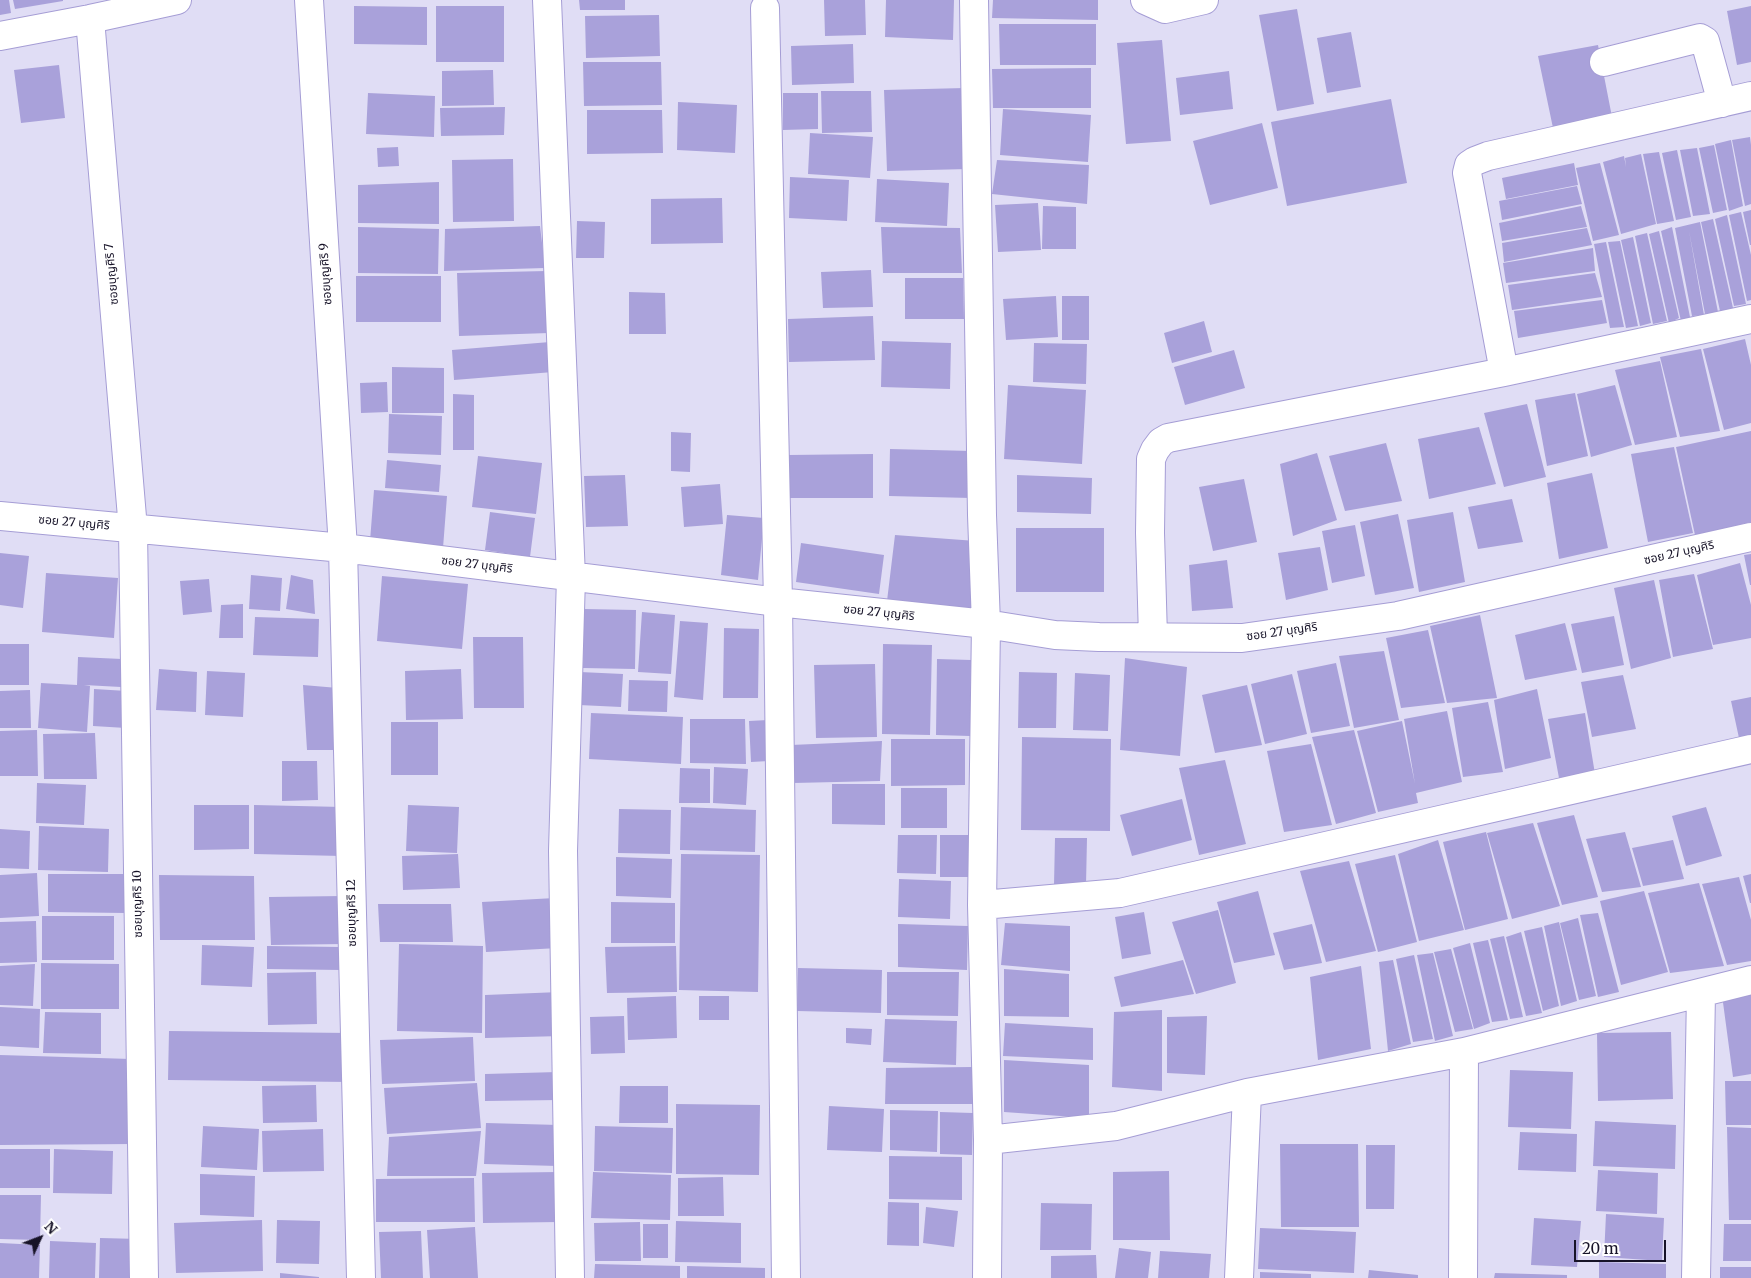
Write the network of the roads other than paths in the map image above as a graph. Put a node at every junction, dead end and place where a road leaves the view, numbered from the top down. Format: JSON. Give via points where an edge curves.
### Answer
{"nodes":[{"id":1,"x":176,"y":0,"type":"edge"},
{"id":2,"x":309,"y":0,"type":"edge"},
{"id":3,"x":547,"y":0,"type":"edge"},
{"id":4,"x":974,"y":0,"type":"edge"},
{"id":5,"x":1145,"y":0,"type":"edge"},
{"id":6,"x":1204,"y":0,"type":"edge"},
{"id":7,"x":765,"y":8,"type":"dead end"},
{"id":8,"x":90,"y":19,"type":"junction"},
{"id":9,"x":0,"y":36,"type":"edge"},
{"id":10,"x":1604,"y":62,"type":"dead end"},
{"id":11,"x":1751,"y":96,"type":"edge"},
{"id":12,"x":1722,"y":103,"type":"junction"},
{"id":13,"x":1751,"y":319,"type":"edge"},
{"id":14,"x":1504,"y":372,"type":"junction"},
{"id":15,"x":0,"y":516,"type":"edge"},
{"id":16,"x":133,"y":529,"type":"junction"},
{"id":17,"x":1751,"y":537,"type":"edge"},
{"id":18,"x":343,"y":548,"type":"junction"},
{"id":19,"x":571,"y":577,"type":"junction"},
{"id":20,"x":778,"y":602,"type":"junction"},
{"id":21,"x":986,"y":624,"type":"junction"},
{"id":22,"x":1153,"y":637,"type":"junction"},
{"id":23,"x":1751,"y":749,"type":"edge"},
{"id":24,"x":982,"y":905,"type":"junction"},
{"id":25,"x":1751,"y":980,"type":"edge"},
{"id":26,"x":1701,"y":993,"type":"junction"},
{"id":27,"x":1464,"y":1052,"type":"junction"},
{"id":28,"x":1247,"y":1093,"type":"junction"},
{"id":29,"x":988,"y":1140,"type":"junction"},
{"id":30,"x":144,"y":1278,"type":"edge"},
{"id":31,"x":361,"y":1278,"type":"edge"},
{"id":32,"x":570,"y":1278,"type":"edge"},
{"id":33,"x":786,"y":1278,"type":"edge"},
{"id":34,"x":987,"y":1278,"type":"edge"},
{"id":35,"x":1239,"y":1278,"type":"edge"},
{"id":36,"x":1463,"y":1278,"type":"edge"},
{"id":37,"x":1696,"y":1278,"type":"edge"}],
"edges":[{"from":1,"to":8,"type":"street"},
{"from":2,"to":18,"type":"street","name":"ซอยบุญศิริ 9"},
{"from":3,"to":19,"type":"street"},
{"from":4,"to":21,"type":"street"},
{"from":5,"to":6,"type":"street","via":[[1164,9]]},
{"from":7,"to":20,"type":"street"},
{"from":8,"to":9,"type":"street"},
{"from":8,"to":16,"type":"street","name":"ซอยบุญศิริ 7"},
{"from":10,"to":12,"type":"street","via":[[1700,38],[1705,41]]},
{"from":11,"to":12,"type":"street"},
{"from":12,"to":14,"type":"street","via":[[1488,156],[1469,165],[1467,173]]},
{"from":13,"to":14,"type":"street"},
{"from":14,"to":22,"type":"street","via":[[1168,438],[1161,442],[1151,459]]},
{"from":15,"to":16,"type":"street","name":"ซอย 27 บุญศิริ"},
{"from":16,"to":18,"type":"street","name":"ซอย 27 บุญศิริ"},
{"from":16,"to":30,"type":"street","name":"ซอยบุญศิริ 10"},
{"from":17,"to":22,"type":"street","name":"ซอย 27 บุญศิริ","via":[[1398,616],[1242,638]]},
{"from":18,"to":19,"type":"street","name":"ซอย 27 บุญศิริ"},
{"from":18,"to":31,"type":"street","name":"ซอยบุญศิริ 12"},
{"from":19,"to":20,"type":"street","name":"ซอย 27 บุญศิริ"},
{"from":19,"to":32,"type":"street","via":[[563,852]]},
{"from":20,"to":21,"type":"street","name":"ซอย 27 บุญศิริ"},
{"from":20,"to":33,"type":"street"},
{"from":21,"to":22,"type":"street","name":"ซอย 27 บุญศิริ","via":[[1055,635]]},
{"from":21,"to":24,"type":"street"},
{"from":23,"to":24,"type":"street","via":[[1109,894]]},
{"from":24,"to":29,"type":"street"},
{"from":25,"to":26,"type":"street"},
{"from":26,"to":27,"type":"street"},
{"from":26,"to":37,"type":"street"},
{"from":27,"to":28,"type":"street"},
{"from":27,"to":36,"type":"street"},
{"from":28,"to":29,"type":"street","via":[[1104,1126]]},
{"from":28,"to":35,"type":"street"},
{"from":29,"to":34,"type":"street"}]}
